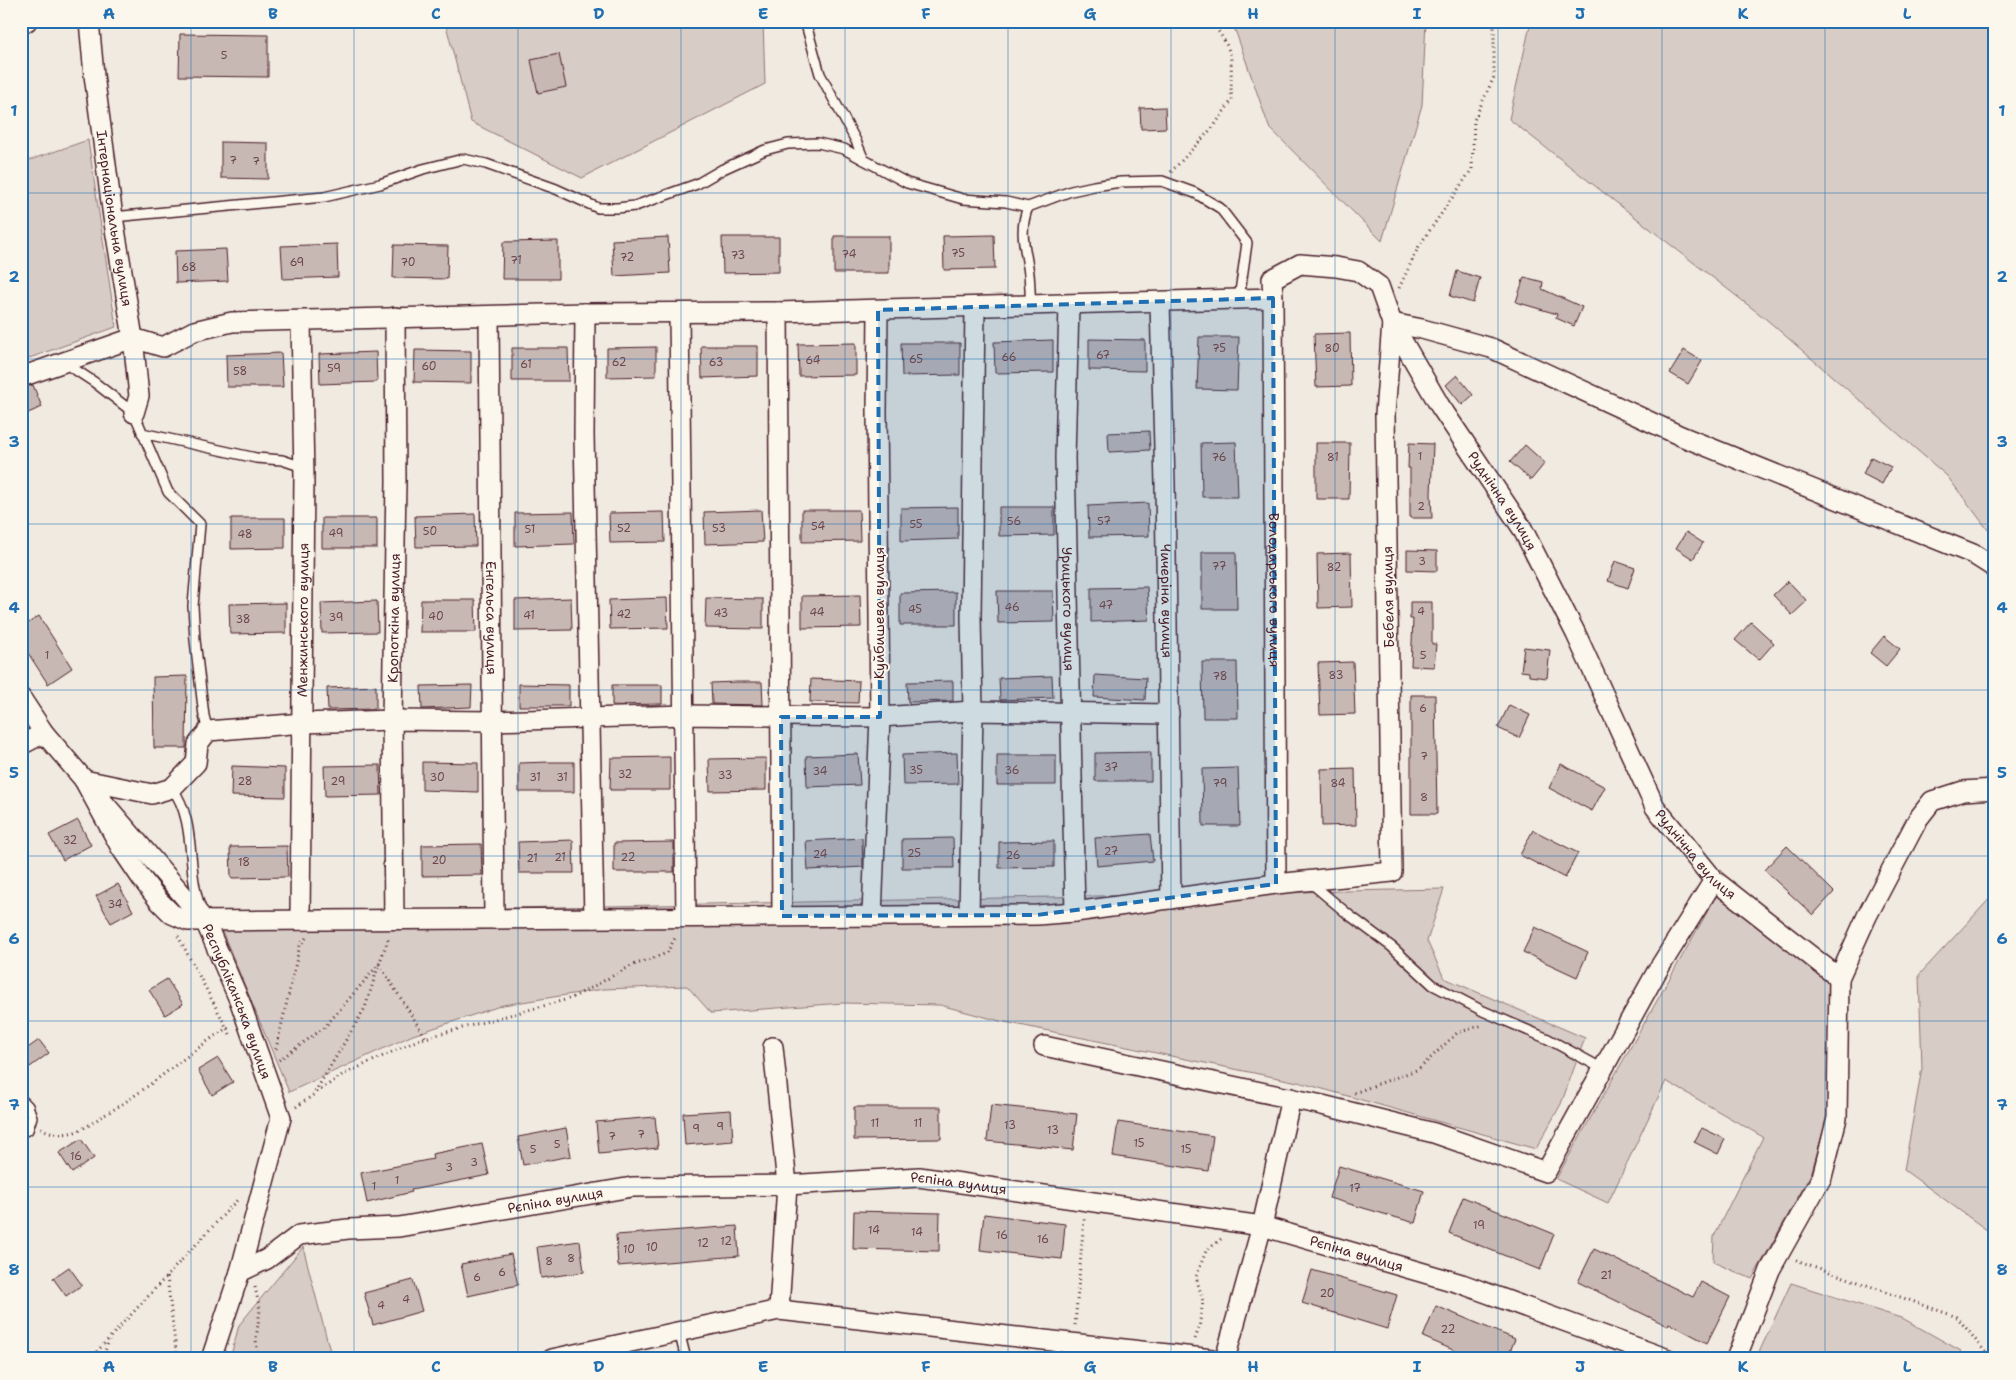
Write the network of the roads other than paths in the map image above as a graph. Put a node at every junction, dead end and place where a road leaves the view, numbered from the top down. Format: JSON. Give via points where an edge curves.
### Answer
{"nodes":[{"id":1,"x":27,"y":21,"type":"edge"},
{"id":2,"x":89,"y":21,"type":"edge"},
{"id":3,"x":805,"y":21,"type":"edge"},
{"id":4,"x":21,"y":23,"type":"edge"},
{"id":5,"x":864,"y":160,"type":"junction"},
{"id":6,"x":1028,"y":207,"type":"junction"},
{"id":7,"x":113,"y":217,"type":"junction"},
{"id":8,"x":1273,"y":298,"type":"junction"},
{"id":9,"x":1239,"y":299,"type":"junction"},
{"id":10,"x":1160,"y":303,"type":"junction"},
{"id":11,"x":1069,"y":305,"type":"junction"},
{"id":12,"x":1031,"y":306,"type":"junction"},
{"id":13,"x":975,"y":307,"type":"junction"},
{"id":14,"x":878,"y":310,"type":"junction"},
{"id":15,"x":778,"y":312,"type":"junction"},
{"id":16,"x":584,"y":313,"type":"junction"},
{"id":17,"x":679,"y":313,"type":"junction"},
{"id":18,"x":395,"y":317,"type":"junction"},
{"id":19,"x":489,"y":317,"type":"junction"},
{"id":20,"x":302,"y":321,"type":"junction"},
{"id":21,"x":1392,"y":323,"type":"junction"},
{"id":22,"x":133,"y":338,"type":"junction"},
{"id":23,"x":62,"y":362,"type":"junction"},
{"id":24,"x":21,"y":377,"type":"edge"},
{"id":25,"x":134,"y":413,"type":"junction"},
{"id":26,"x":142,"y":433,"type":"junction"},
{"id":27,"x":303,"y":467,"type":"junction"},
{"id":28,"x":1995,"y":568,"type":"edge"},
{"id":29,"x":21,"y":698,"type":"edge"},
{"id":30,"x":974,"y":712,"type":"junction"},
{"id":31,"x":1070,"y":712,"type":"junction"},
{"id":32,"x":1169,"y":714,"type":"junction"},
{"id":33,"x":684,"y":715,"type":"junction"},
{"id":34,"x":781,"y":717,"type":"junction"},
{"id":35,"x":880,"y":717,"type":"junction"},
{"id":36,"x":589,"y":719,"type":"junction"},
{"id":37,"x":392,"y":720,"type":"junction"},
{"id":38,"x":492,"y":721,"type":"junction"},
{"id":39,"x":303,"y":723,"type":"junction"},
{"id":40,"x":208,"y":731,"type":"junction"},
{"id":41,"x":44,"y":734,"type":"junction"},
{"id":42,"x":21,"y":746,"type":"edge"},
{"id":43,"x":84,"y":780,"type":"junction"},
{"id":44,"x":172,"y":788,"type":"junction"},
{"id":45,"x":1995,"y":789,"type":"edge"},
{"id":46,"x":1714,"y":880,"type":"junction"},
{"id":47,"x":1308,"y":881,"type":"junction"},
{"id":48,"x":1276,"y":884,"type":"junction"},
{"id":49,"x":1171,"y":899,"type":"junction"},
{"id":50,"x":1076,"y":912,"type":"junction"},
{"id":51,"x":969,"y":915,"type":"junction"},
{"id":52,"x":782,"y":916,"type":"junction"},
{"id":53,"x":872,"y":916,"type":"junction"},
{"id":54,"x":686,"y":917,"type":"junction"},
{"id":55,"x":594,"y":918,"type":"junction"},
{"id":56,"x":494,"y":919,"type":"junction"},
{"id":57,"x":300,"y":920,"type":"junction"},
{"id":58,"x":394,"y":920,"type":"junction"},
{"id":59,"x":205,"y":921,"type":"junction"},
{"id":60,"x":1839,"y":978,"type":"junction"},
{"id":61,"x":1044,"y":1046,"type":"dead end"},
{"id":62,"x":773,"y":1047,"type":"dead end"},
{"id":63,"x":1603,"y":1069,"type":"junction"},
{"id":64,"x":1291,"y":1098,"type":"junction"},
{"id":65,"x":21,"y":1099,"type":"edge"},
{"id":66,"x":21,"y":1132,"type":"edge"},
{"id":67,"x":787,"y":1185,"type":"junction"},
{"id":68,"x":1254,"y":1225,"type":"junction"},
{"id":69,"x":245,"y":1269,"type":"junction"},
{"id":70,"x":779,"y":1310,"type":"junction"},
{"id":71,"x":679,"y":1331,"type":"junction"},
{"id":72,"x":211,"y":1359,"type":"edge"},
{"id":73,"x":552,"y":1359,"type":"edge"},
{"id":74,"x":686,"y":1359,"type":"edge"},
{"id":75,"x":1212,"y":1359,"type":"edge"},
{"id":76,"x":1225,"y":1359,"type":"edge"},
{"id":77,"x":1668,"y":1359,"type":"edge"},
{"id":78,"x":1736,"y":1359,"type":"edge"}],
"edges":[{"from":1,"to":4,"type":"street"},
{"from":2,"to":7,"type":"street","name":"Інтернаціональна вулиця"},
{"from":3,"to":5,"type":"lane","via":[[820,74]]},
{"from":5,"to":6,"type":"lane","via":[[907,183],[963,199]]},
{"from":5,"to":7,"type":"lane","via":[[844,149],[818,143],[788,144],[765,150],[697,184],[635,206],[598,208],[556,189],[463,159],[324,197]]},
{"from":6,"to":9,"type":"lane","via":[[1094,186],[1130,181],[1162,181],[1195,193],[1220,208],[1247,243]]},
{"from":6,"to":12,"type":"lane","via":[[1022,222]]},
{"from":7,"to":22,"type":"street","name":"Інтернаціональна вулиця"},
{"from":8,"to":9,"type":"street"},
{"from":8,"to":21,"type":"street","name":"Володарського вулиця","via":[[1272,279],[1300,264],[1358,271],[1379,286]]},
{"from":8,"to":48,"type":"street","name":"Володарського вулиця"},
{"from":9,"to":10,"type":"street"},
{"from":10,"to":11,"type":"street"},
{"from":10,"to":32,"type":"street","name":"Чичеріна вулиця"},
{"from":11,"to":12,"type":"street"},
{"from":11,"to":31,"type":"street","name":"Урицького вулиця","via":[[1065,458]]},
{"from":12,"to":13,"type":"street"},
{"from":13,"to":14,"type":"street"},
{"from":13,"to":30,"type":"street","via":[[971,607]]},
{"from":14,"to":15,"type":"street"},
{"from":14,"to":35,"type":"street","name":"Куйбишева вулиця"},
{"from":15,"to":17,"type":"street"},
{"from":15,"to":34,"type":"street"},
{"from":16,"to":17,"type":"street"},
{"from":16,"to":19,"type":"street"},
{"from":16,"to":36,"type":"street"},
{"from":17,"to":33,"type":"street"},
{"from":18,"to":19,"type":"street"},
{"from":18,"to":20,"type":"street"},
{"from":18,"to":37,"type":"street","name":"Кропоткіна вулиця"},
{"from":19,"to":38,"type":"street","name":"Енгельса вулиця"},
{"from":20,"to":22,"type":"street","via":[[232,322],[194,331],[163,347]]},
{"from":20,"to":27,"type":"street","name":"Менжинського вулиця"},
{"from":21,"to":28,"type":"street","via":[[1491,348],[1682,436],[1972,554]]},
{"from":21,"to":46,"type":"street","name":"Руднічна вулиця","via":[[1440,406],[1522,528],[1576,634],[1656,807]]},
{"from":21,"to":47,"type":"street","name":"Бебеля вулиця","via":[[1385,414],[1392,872]]},
{"from":22,"to":23,"type":"street"},
{"from":22,"to":25,"type":"street","name":"Інтернаціональна вулиця","via":[[139,396]]},
{"from":23,"to":24,"type":"street"},
{"from":23,"to":25,"type":"lane"},
{"from":25,"to":26,"type":"lane"},
{"from":26,"to":27,"type":"lane","via":[[256,458],[282,460]]},
{"from":26,"to":40,"type":"lane","via":[[168,492],[200,524],[193,606]]},
{"from":27,"to":39,"type":"street","name":"Менжинського вулиця"},
{"from":29,"to":41,"type":"street","name":"Республіканська вулиця"},
{"from":30,"to":31,"type":"street"},
{"from":30,"to":35,"type":"street"},
{"from":30,"to":51,"type":"street"},
{"from":31,"to":32,"type":"street"},
{"from":31,"to":50,"type":"street","name":"Урицького вулиця"},
{"from":32,"to":49,"type":"street","name":"Чичеріна вулиця"},
{"from":33,"to":34,"type":"street"},
{"from":33,"to":36,"type":"street"},
{"from":33,"to":54,"type":"street"},
{"from":34,"to":35,"type":"street"},
{"from":34,"to":52,"type":"street"},
{"from":35,"to":53,"type":"street","name":"Куйбишева вулиця"},
{"from":36,"to":38,"type":"street"},
{"from":36,"to":55,"type":"street"},
{"from":37,"to":38,"type":"street"},
{"from":37,"to":39,"type":"street"},
{"from":37,"to":58,"type":"street","name":"Кропоткіна вулиця"},
{"from":38,"to":56,"type":"street","name":"Енгельса вулиця"},
{"from":39,"to":40,"type":"street"},
{"from":39,"to":57,"type":"street","name":"Менжинського вулиця"},
{"from":40,"to":44,"type":"street","via":[[198,744],[196,763]]},
{"from":41,"to":42,"type":"street"},
{"from":41,"to":43,"type":"street","name":"Республіканська вулиця"},
{"from":43,"to":44,"type":"street","via":[[152,794]]},
{"from":43,"to":59,"type":"street","name":"Республіканська вулиця"},
{"from":44,"to":59,"type":"lane","via":[[179,798],[186,821],[196,894]]},
{"from":45,"to":60,"type":"street","via":[[1963,791],[1932,801],[1918,819],[1867,916]]},
{"from":46,"to":60,"type":"street","name":"Руднічна вулиця"},
{"from":46,"to":63,"type":"street","via":[[1656,973]]},
{"from":47,"to":48,"type":"street"},
{"from":47,"to":63,"type":"lane","via":[[1392,947],[1433,985],[1548,1039]]},
{"from":48,"to":49,"type":"street"},
{"from":49,"to":50,"type":"street"},
{"from":50,"to":51,"type":"street"},
{"from":51,"to":53,"type":"street"},
{"from":52,"to":53,"type":"street"},
{"from":52,"to":54,"type":"street"},
{"from":54,"to":55,"type":"street"},
{"from":55,"to":56,"type":"street"},
{"from":56,"to":58,"type":"street"},
{"from":57,"to":58,"type":"street"},
{"from":57,"to":59,"type":"street"},
{"from":59,"to":69,"type":"street","name":"Республіканська вулиця","via":[[245,1016],[281,1118]]},
{"from":60,"to":78,"type":"street","via":[[1837,1118],[1822,1177],[1770,1270]]},
{"from":61,"to":64,"type":"street"},
{"from":62,"to":67,"type":"street"},
{"from":63,"to":64,"type":"street","via":[[1546,1172],[1434,1133]]},
{"from":64,"to":68,"type":"street"},
{"from":65,"to":66,"type":"lane","via":[[32,1117],[28,1130]]},
{"from":67,"to":68,"type":"street","name":"Рєпіна вулиця","via":[[919,1177]]},
{"from":67,"to":69,"type":"street","name":"Рєпіна вулиця","via":[[632,1187],[399,1227],[299,1235],[267,1259]]},
{"from":67,"to":70,"type":"street"},
{"from":68,"to":76,"type":"street"},
{"from":68,"to":77,"type":"street","name":"Рєпіна вулиця","via":[[1462,1284]]},
{"from":69,"to":72,"type":"street"},
{"from":70,"to":71,"type":"street"},
{"from":70,"to":75,"type":"street"},
{"from":71,"to":73,"type":"street"},
{"from":71,"to":74,"type":"lane"}]}
